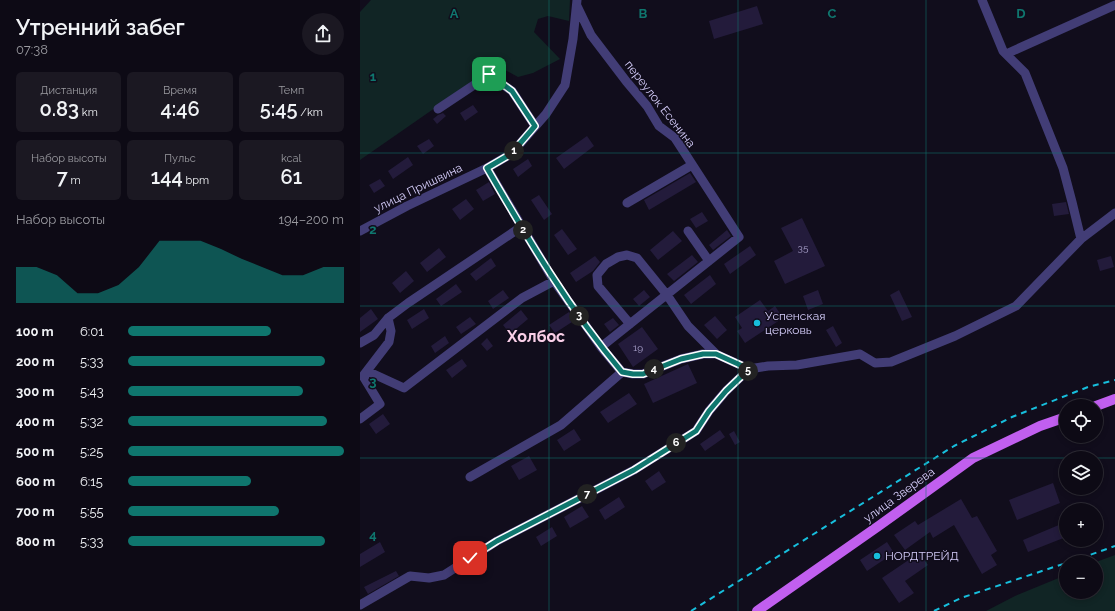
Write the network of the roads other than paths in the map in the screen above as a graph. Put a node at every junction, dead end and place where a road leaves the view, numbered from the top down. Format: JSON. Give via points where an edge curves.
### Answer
{"nodes":[{"id":1,"x":982,"y":0,"type":"edge"},
{"id":2,"x":577,"y":3,"type":"edge"},
{"id":3,"x":1115,"y":5,"type":"edge"},
{"id":4,"x":1006,"y":54,"type":"junction"},
{"id":5,"x":438,"y":110,"type":"dead end"},
{"id":6,"x":535,"y":126,"type":"junction"},
{"id":7,"x":692,"y":165,"type":"junction"},
{"id":8,"x":487,"y":168,"type":"junction"},
{"id":9,"x":627,"y":203,"type":"dead end"},
{"id":10,"x":1115,"y":213,"type":"edge"},
{"id":11,"x":521,"y":226,"type":"junction"},
{"id":12,"x":688,"y":230,"type":"dead end"},
{"id":13,"x":360,"y":231,"type":"edge"},
{"id":14,"x":1081,"y":239,"type":"junction"},
{"id":15,"x":709,"y":261,"type":"junction"},
{"id":16,"x":554,"y":281,"type":"junction"},
{"id":17,"x":667,"y":295,"type":"junction"},
{"id":18,"x":388,"y":318,"type":"junction"},
{"id":19,"x":630,"y":324,"type":"junction"},
{"id":20,"x":360,"y":343,"type":"edge"},
{"id":21,"x":601,"y":347,"type":"junction"},
{"id":22,"x":716,"y":354,"type":"junction"},
{"id":23,"x":749,"y":369,"type":"junction"},
{"id":24,"x":367,"y":371,"type":"junction"},
{"id":25,"x":622,"y":372,"type":"junction"},
{"id":26,"x":1115,"y":399,"type":"edge"},
{"id":27,"x":1103,"y":403,"type":"edge"},
{"id":28,"x":360,"y":419,"type":"edge"},
{"id":29,"x":1059,"y":419,"type":"edge"},
{"id":30,"x":470,"y":477,"type":"dead end"},
{"id":31,"x":360,"y":605,"type":"edge"},
{"id":32,"x":757,"y":611,"type":"edge"}],
"edges":[{"from":1,"to":4,"type":"street"},
{"from":2,"to":6,"type":"street","name":"улица Пришвина","via":[[565,85]]},
{"from":2,"to":7,"type":"street","name":"переулок Есенина","via":[[591,35],[647,106],[659,126],[675,138]]},
{"from":3,"to":4,"type":"street"},
{"from":4,"to":14,"type":"street","via":[[1025,73],[1063,168]]},
{"from":5,"to":6,"type":"street","via":[[489,74],[512,91]]},
{"from":6,"to":8,"type":"street","name":"улица Пришвина","via":[[511,154]]},
{"from":7,"to":9,"type":"street"},
{"from":7,"to":15,"type":"street","name":"переулок Есенина","via":[[739,237]]},
{"from":8,"to":11,"type":"street"},
{"from":8,"to":13,"type":"street","name":"улица Пришвина"},
{"from":10,"to":14,"type":"street"},
{"from":11,"to":16,"type":"street"},
{"from":11,"to":18,"type":"street"},
{"from":12,"to":15,"type":"street"},
{"from":14,"to":23,"type":"street","via":[[1016,306],[955,336],[891,362],[875,363],[860,354],[797,365]]},
{"from":15,"to":17,"type":"street"},
{"from":16,"to":21,"type":"street"},
{"from":16,"to":24,"type":"street","via":[[522,298],[404,388]]},
{"from":17,"to":19,"type":"street"},
{"from":17,"to":19,"type":"street","via":[[637,258],[627,254],[618,256],[606,264],[597,275],[598,286]]},
{"from":17,"to":22,"type":"street","via":[[688,326]]},
{"from":18,"to":20,"type":"street","via":[[374,335]]},
{"from":18,"to":24,"type":"street","via":[[391,331],[389,342]]},
{"from":19,"to":21,"type":"street"},
{"from":21,"to":25,"type":"street"},
{"from":22,"to":23,"type":"street"},
{"from":22,"to":25,"type":"street","via":[[681,359],[643,374]]},
{"from":23,"to":31,"type":"street","via":[[726,391],[696,431],[634,470],[497,541],[444,575],[429,578],[410,576]]},
{"from":24,"to":28,"type":"street","via":[[363,376],[380,404]]},
{"from":25,"to":30,"type":"street","via":[[561,425]]},
{"from":26,"to":27,"type":"main road"},
{"from":29,"to":32,"type":"main road","name":"улица Зверева","via":[[974,458]]}]}
